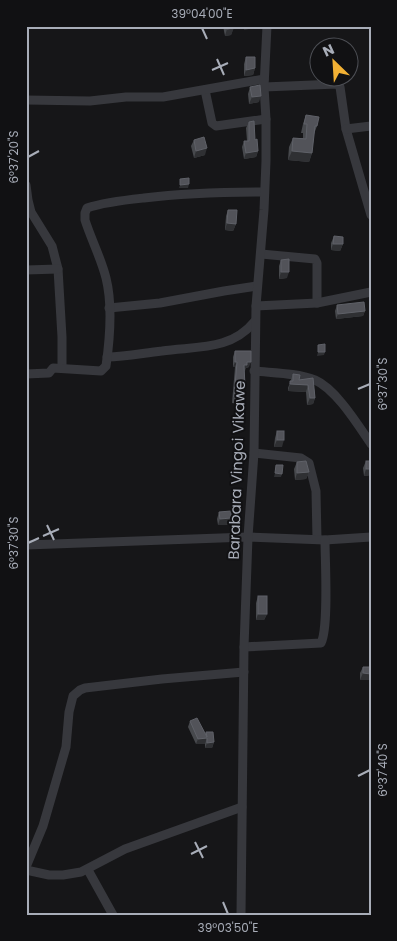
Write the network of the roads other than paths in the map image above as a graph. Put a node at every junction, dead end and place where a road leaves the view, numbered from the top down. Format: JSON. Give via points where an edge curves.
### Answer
{"nodes":[{"id":1,"x":267,"y":26,"type":"edge"},
{"id":2,"x":264,"y":83,"type":"junction"},
{"id":3,"x":205,"y":90,"type":"junction"},
{"id":4,"x":26,"y":100,"type":"edge"},
{"id":5,"x":266,"y":119,"type":"junction"},
{"id":6,"x":371,"y":126,"type":"edge"},
{"id":7,"x":346,"y":129,"type":"junction"},
{"id":8,"x":26,"y":185,"type":"edge"},
{"id":9,"x":264,"y":192,"type":"junction"},
{"id":10,"x":371,"y":215,"type":"edge"},
{"id":11,"x":261,"y":254,"type":"junction"},
{"id":12,"x":58,"y":269,"type":"junction"},
{"id":13,"x":26,"y":270,"type":"edge"},
{"id":14,"x":257,"y":286,"type":"junction"},
{"id":15,"x":371,"y":292,"type":"edge"},
{"id":16,"x":317,"y":304,"type":"junction"},
{"id":17,"x":256,"y":306,"type":"junction"},
{"id":18,"x":109,"y":308,"type":"junction"},
{"id":19,"x":255,"y":321,"type":"junction"},
{"id":20,"x":107,"y":357,"type":"junction"},
{"id":21,"x":62,"y":368,"type":"junction"},
{"id":22,"x":254,"y":371,"type":"junction"},
{"id":23,"x":26,"y":374,"type":"edge"},
{"id":24,"x":371,"y":444,"type":"edge"},
{"id":25,"x":254,"y":453,"type":"junction"},
{"id":26,"x":248,"y":537,"type":"junction"},
{"id":27,"x":371,"y":537,"type":"edge"},
{"id":28,"x":321,"y":539,"type":"junction"},
{"id":29,"x":26,"y":545,"type":"edge"},
{"id":30,"x":244,"y":647,"type":"junction"},
{"id":31,"x":244,"y":672,"type":"junction"},
{"id":32,"x":242,"y":807,"type":"junction"},
{"id":33,"x":26,"y":869,"type":"edge"},
{"id":34,"x":88,"y":870,"type":"junction"},
{"id":35,"x":113,"y":915,"type":"edge"},
{"id":36,"x":241,"y":915,"type":"edge"}],
"edges":[{"from":1,"to":2,"type":"street","name":"Barabara Vingoi Vikawe"},
{"from":2,"to":3,"type":"street"},
{"from":2,"to":5,"type":"street","name":"Barabara Vingoi Vikawe"},
{"from":2,"to":7,"type":"street","via":[[337,84]]},
{"from":3,"to":4,"type":"street","via":[[164,97]]},
{"from":3,"to":5,"type":"street","via":[[212,123],[216,126]]},
{"from":5,"to":9,"type":"street","name":"Barabara Vingoi Vikawe"},
{"from":6,"to":7,"type":"street"},
{"from":7,"to":10,"type":"street"},
{"from":8,"to":12,"type":"street","via":[[32,212],[52,246]]},
{"from":9,"to":11,"type":"street","name":"Barabara Vingoi Vikawe"},
{"from":9,"to":18,"type":"street","via":[[165,195],[87,208],[85,220],[106,279]]},
{"from":11,"to":14,"type":"street","name":"Barabara Vingoi Vikawe"},
{"from":11,"to":16,"type":"street","via":[[315,259]]},
{"from":12,"to":13,"type":"street"},
{"from":12,"to":21,"type":"street"},
{"from":14,"to":17,"type":"street","name":"Barabara Vingoi Vikawe"},
{"from":14,"to":18,"type":"street","via":[[160,303]]},
{"from":15,"to":16,"type":"street"},
{"from":16,"to":17,"type":"street"},
{"from":17,"to":19,"type":"street","name":"Barabara Vingoi Vikawe"},
{"from":18,"to":20,"type":"street"},
{"from":19,"to":20,"type":"street","via":[[240,336],[211,347]]},
{"from":19,"to":22,"type":"street","name":"Barabara Vingoi Vikawe"},
{"from":20,"to":21,"type":"street","via":[[106,366],[101,371]]},
{"from":21,"to":23,"type":"street","via":[[53,368],[49,373]]},
{"from":22,"to":24,"type":"street","via":[[316,381],[351,415]]},
{"from":22,"to":25,"type":"street","name":"Barabara Vingoi Vikawe"},
{"from":25,"to":26,"type":"street","name":"Barabara Vingoi Vikawe"},
{"from":25,"to":28,"type":"street","via":[[301,458],[309,463],[316,491]]},
{"from":26,"to":28,"type":"street"},
{"from":26,"to":29,"type":"street"},
{"from":26,"to":30,"type":"street","name":"Barabara Vingoi Vikawe"},
{"from":27,"to":28,"type":"street"},
{"from":28,"to":30,"type":"street","via":[[325,617],[321,643]]},
{"from":30,"to":31,"type":"street","name":"Barabara Vingoi Vikawe"},
{"from":31,"to":32,"type":"street","name":"Barabara Vingoi Vikawe"},
{"from":31,"to":33,"type":"street","via":[[85,688],[76,693],[69,712],[66,747],[43,826]]},
{"from":32,"to":34,"type":"street","via":[[125,849]]},
{"from":32,"to":36,"type":"street","name":"Barabara Vingoi Vikawe"},
{"from":33,"to":34,"type":"street","via":[[49,875]]},
{"from":34,"to":35,"type":"street"}]}
